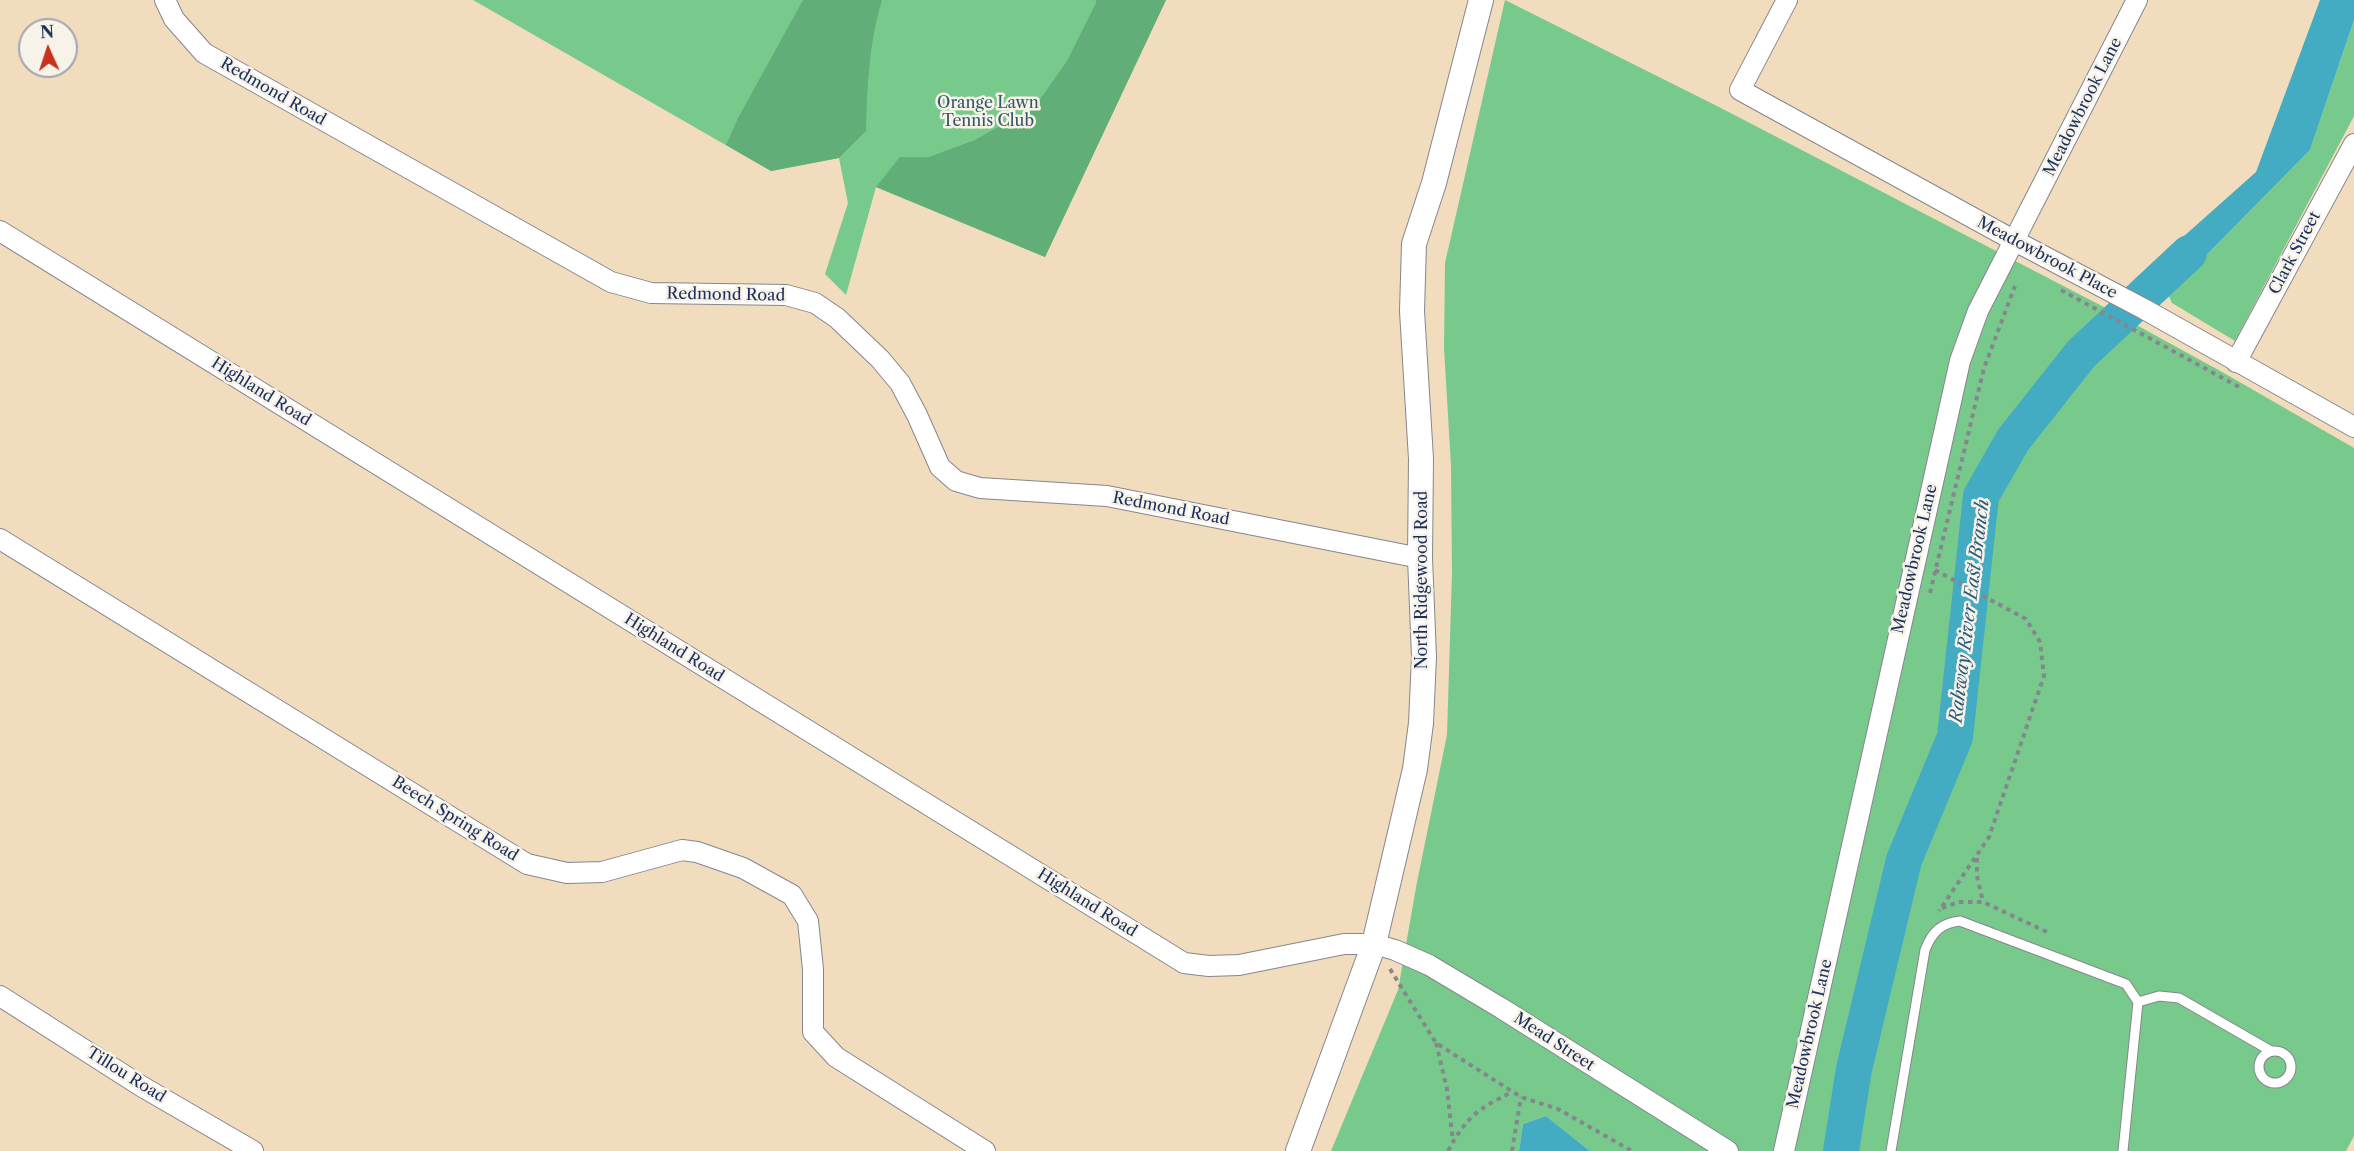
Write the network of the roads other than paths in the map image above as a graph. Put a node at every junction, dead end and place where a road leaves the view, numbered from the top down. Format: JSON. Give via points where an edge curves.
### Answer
{"nodes":[{"id":1,"x":165,"y":0,"type":"edge"},
{"id":2,"x":1481,"y":0,"type":"edge"},
{"id":3,"x":1786,"y":0,"type":"edge"},
{"id":4,"x":2137,"y":0,"type":"edge"},
{"id":5,"x":2354,"y":144,"type":"edge"},
{"id":6,"x":0,"y":231,"type":"edge"},
{"id":7,"x":2015,"y":241,"type":"junction"},
{"id":8,"x":2236,"y":362,"type":"junction"},
{"id":9,"x":2354,"y":427,"type":"edge"},
{"id":10,"x":0,"y":539,"type":"edge"},
{"id":11,"x":1420,"y":558,"type":"junction"},
{"id":12,"x":1374,"y":944,"type":"junction"},
{"id":13,"x":0,"y":996,"type":"edge"},
{"id":14,"x":2138,"y":1002,"type":"junction"},
{"id":15,"x":2271,"y":1051,"type":"dead end"},
{"id":16,"x":253,"y":1151,"type":"edge"},
{"id":17,"x":985,"y":1151,"type":"edge"},
{"id":18,"x":1298,"y":1151,"type":"edge"},
{"id":19,"x":1728,"y":1151,"type":"edge"},
{"id":20,"x":1784,"y":1151,"type":"edge"},
{"id":21,"x":1891,"y":1151,"type":"edge"},
{"id":22,"x":2123,"y":1151,"type":"edge"}],
"edges":[{"from":1,"to":11,"type":"street","name":"Redmond Road","via":[[174,19],[204,53],[611,282],[651,293],[786,295],[815,303],[837,318],[900,383],[940,466],[966,486],[1107,496]]},
{"from":2,"to":11,"type":"street","name":"North Ridgewood Road","via":[[1434,183],[1414,244],[1412,312],[1422,459]]},
{"from":3,"to":7,"type":"street","name":"Meadowbrook Place","via":[[1740,90]]},
{"from":4,"to":7,"type":"street","name":"Meadowbrook Lane"},
{"from":5,"to":8,"type":"street","name":"Clark Street"},
{"from":6,"to":12,"type":"street","name":"Highland Road","via":[[1184,963],[1239,965],[1344,945]]},
{"from":7,"to":8,"type":"street","name":"Meadowbrook Place"},
{"from":7,"to":20,"type":"street","name":"Meadowbrook Lane","via":[[1978,311],[1960,361]]},
{"from":8,"to":9,"type":"street","name":"Meadowbrook Place"},
{"from":10,"to":17,"type":"street","name":"Beech Spring Road","via":[[527,864],[567,873],[602,872],[682,850],[742,868],[792,895],[808,921],[813,1032],[836,1057]]},
{"from":11,"to":12,"type":"street","name":"North Ridgewood Road","via":[[1424,657],[1421,723],[1415,769]]},
{"from":12,"to":18,"type":"street","name":"North Ridgewood Road"},
{"from":12,"to":19,"type":"street","name":"Mead Street","via":[[1429,965]]},
{"from":13,"to":16,"type":"street","name":"Tillou Road","via":[[141,1086]]},
{"from":14,"to":15,"type":"lane","via":[[2159,996],[2179,998]]},
{"from":14,"to":21,"type":"lane","via":[[2126,984],[1960,921],[1947,922],[1931,936],[1925,950]]},
{"from":14,"to":22,"type":"lane"}]}
